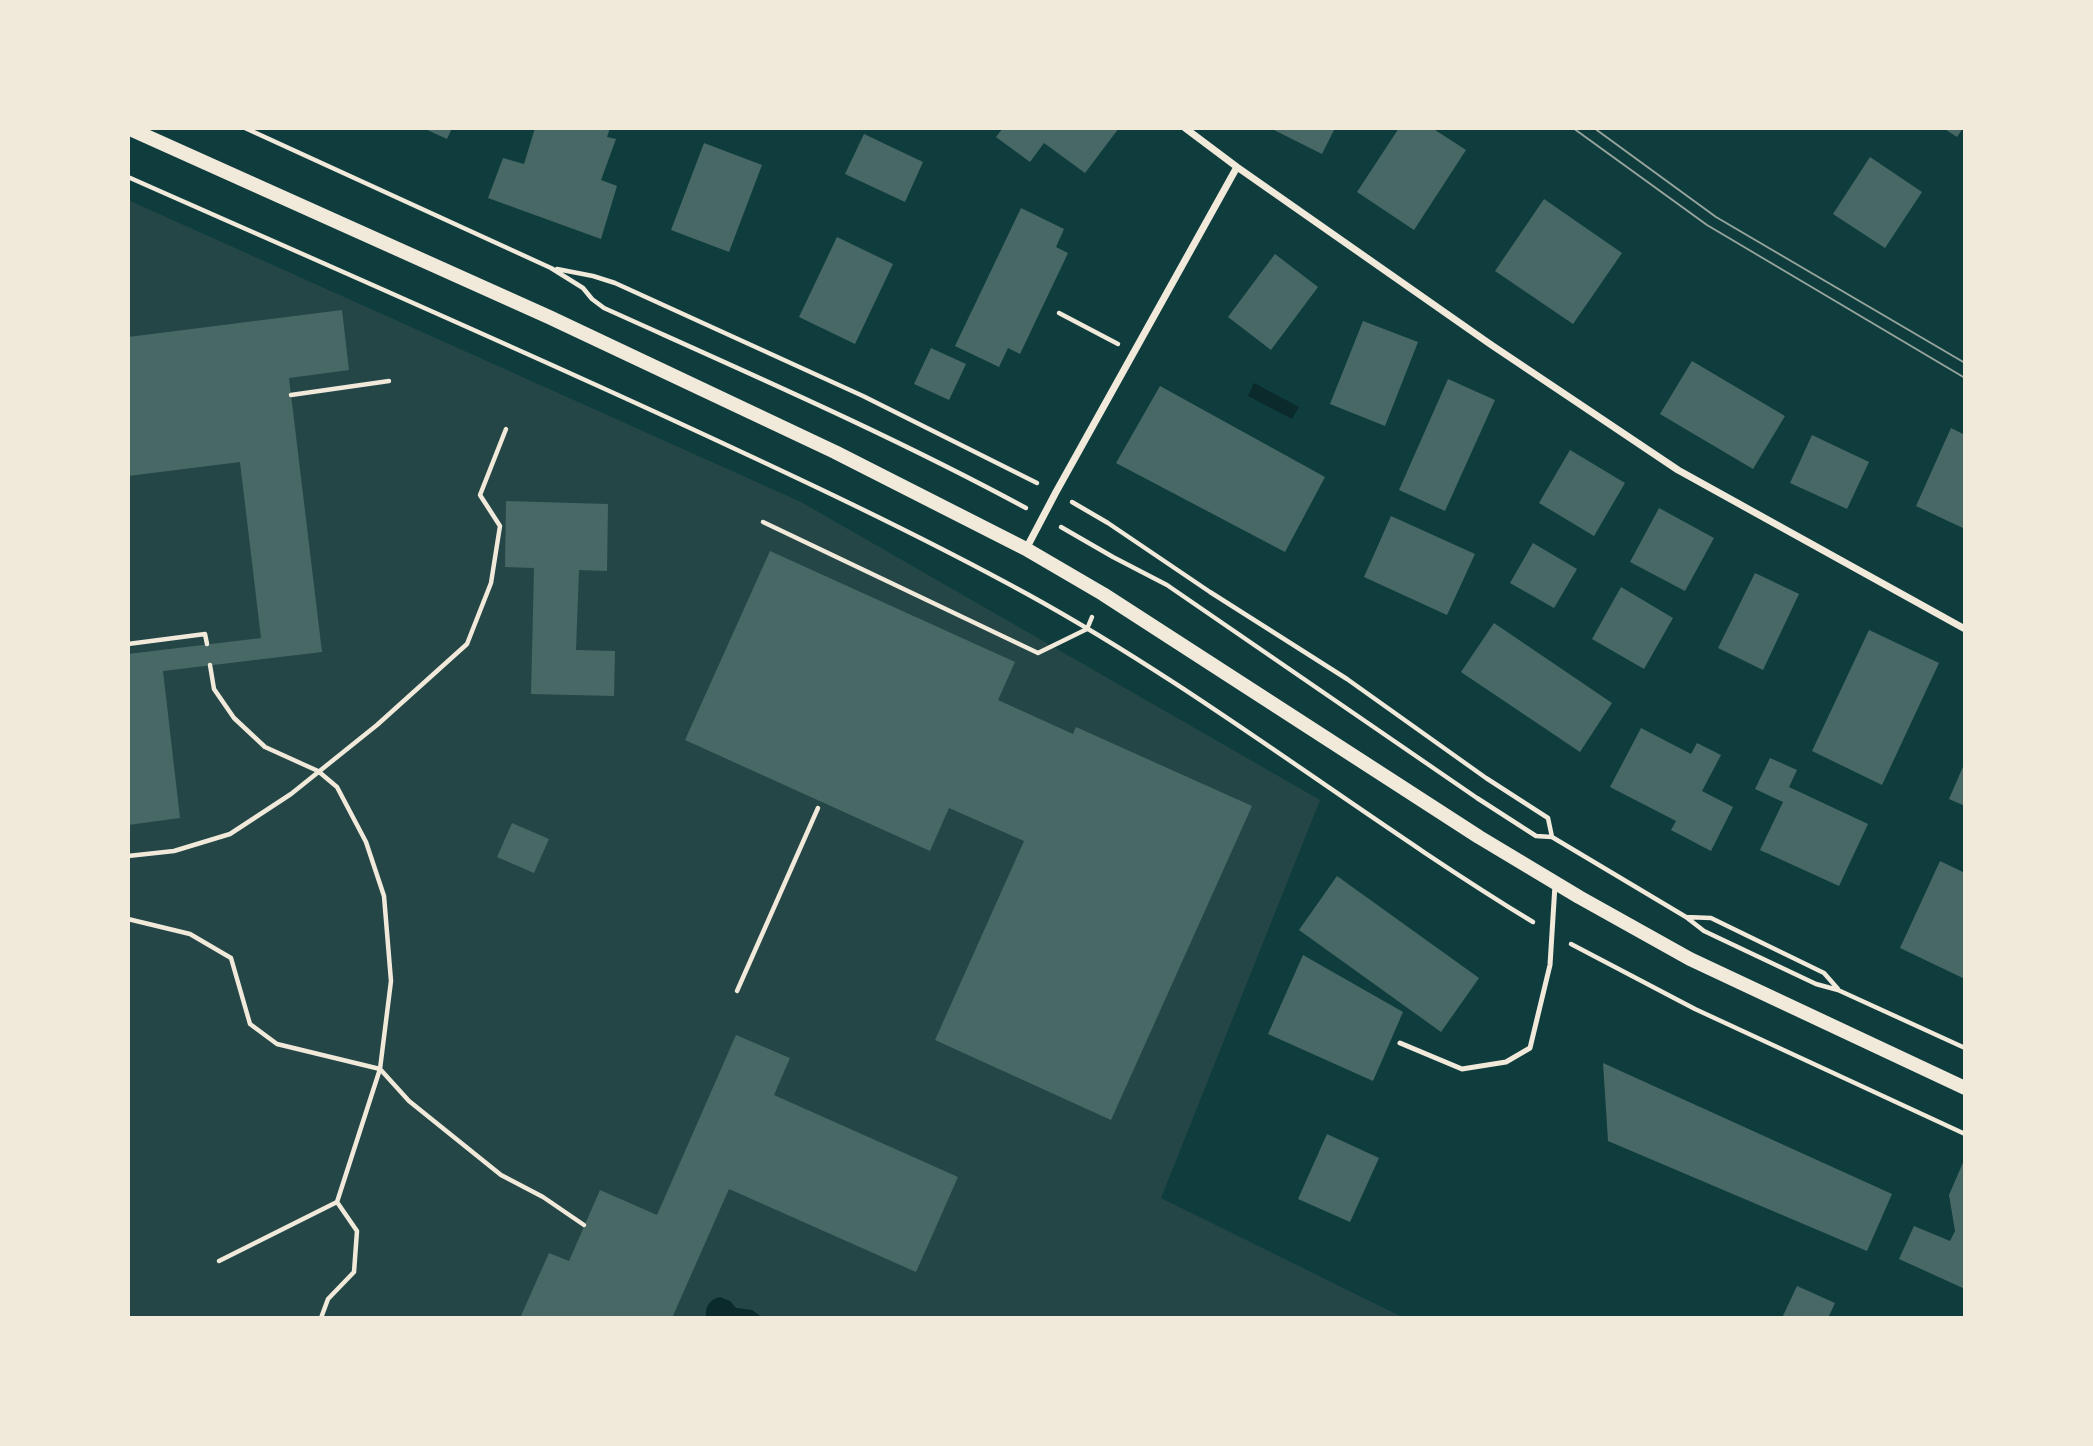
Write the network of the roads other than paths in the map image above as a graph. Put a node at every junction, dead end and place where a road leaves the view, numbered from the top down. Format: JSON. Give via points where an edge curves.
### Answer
{"nodes":[{"id":1,"x":128,"y":128,"type":"edge"},
{"id":2,"x":1185,"y":128,"type":"edge"},
{"id":3,"x":1237,"y":167,"type":"junction"},
{"id":4,"x":1026,"y":549,"type":"junction"},
{"id":5,"x":1965,"y":629,"type":"edge"},
{"id":6,"x":1555,"y":882,"type":"junction"},
{"id":7,"x":1400,"y":1043,"type":"dead end"},
{"id":8,"x":1965,"y":1088,"type":"edge"}],
"edges":[{"from":1,"to":4,"type":"main road","via":[[550,317],[835,452]]},
{"from":2,"to":3,"type":"street"},
{"from":3,"to":4,"type":"street"},
{"from":3,"to":5,"type":"street","via":[[1678,470]]},
{"from":4,"to":6,"type":"main road"},
{"from":6,"to":7,"type":"lane","via":[[1550,964],[1530,1048],[1506,1062],[1462,1069]]},
{"from":6,"to":8,"type":"main road","via":[[1690,958]]}]}
